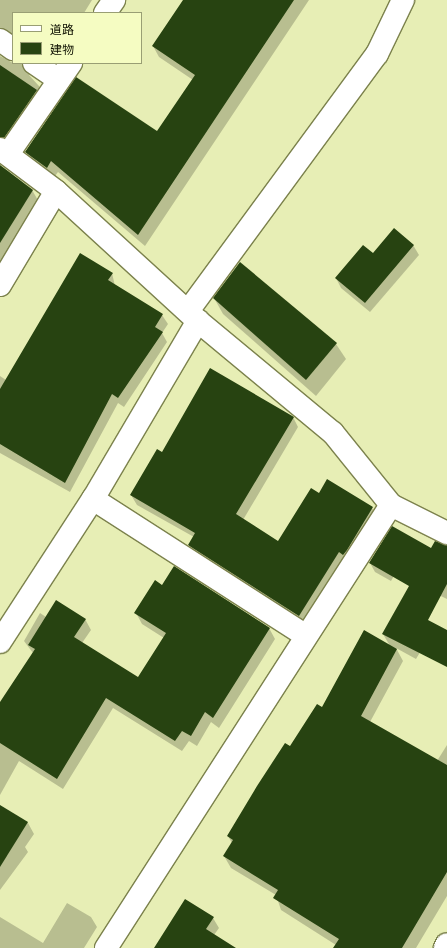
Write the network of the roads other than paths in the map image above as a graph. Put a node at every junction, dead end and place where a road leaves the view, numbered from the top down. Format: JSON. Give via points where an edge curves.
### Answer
{"nodes":[{"id":1,"x":114,"y":0,"type":"edge"},
{"id":2,"x":403,"y":0,"type":"edge"},
{"id":3,"x":106,"y":12,"type":"edge"},
{"id":4,"x":0,"y":40,"type":"edge"},
{"id":5,"x":12,"y":48,"type":"edge"},
{"id":6,"x":37,"y":64,"type":"edge"},
{"id":7,"x":65,"y":72,"type":"edge"},
{"id":8,"x":4,"y":152,"type":"edge"},
{"id":9,"x":56,"y":191,"type":"junction"},
{"id":10,"x":0,"y":285,"type":"edge"},
{"id":11,"x":193,"y":316,"type":"junction"},
{"id":12,"x":94,"y":499,"type":"junction"},
{"id":13,"x":392,"y":504,"type":"junction"},
{"id":14,"x":447,"y":533,"type":"edge"},
{"id":15,"x":306,"y":636,"type":"junction"},
{"id":16,"x":0,"y":642,"type":"edge"},
{"id":17,"x":447,"y":944,"type":"edge"},
{"id":18,"x":106,"y":948,"type":"edge"},
{"id":19,"x":445,"y":948,"type":"edge"}],
"edges":[{"from":1,"to":3,"type":"street"},
{"from":2,"to":11,"type":"street","via":[[377,54]]},
{"from":4,"to":5,"type":"street"},
{"from":6,"to":7,"type":"street"},
{"from":7,"to":8,"type":"street"},
{"from":8,"to":9,"type":"street"},
{"from":9,"to":10,"type":"street"},
{"from":9,"to":11,"type":"street"},
{"from":11,"to":12,"type":"street"},
{"from":11,"to":13,"type":"street","via":[[333,433]]},
{"from":12,"to":15,"type":"street"},
{"from":12,"to":16,"type":"street"},
{"from":13,"to":14,"type":"street"},
{"from":13,"to":15,"type":"street"},
{"from":15,"to":18,"type":"street"},
{"from":17,"to":19,"type":"street"}]}
